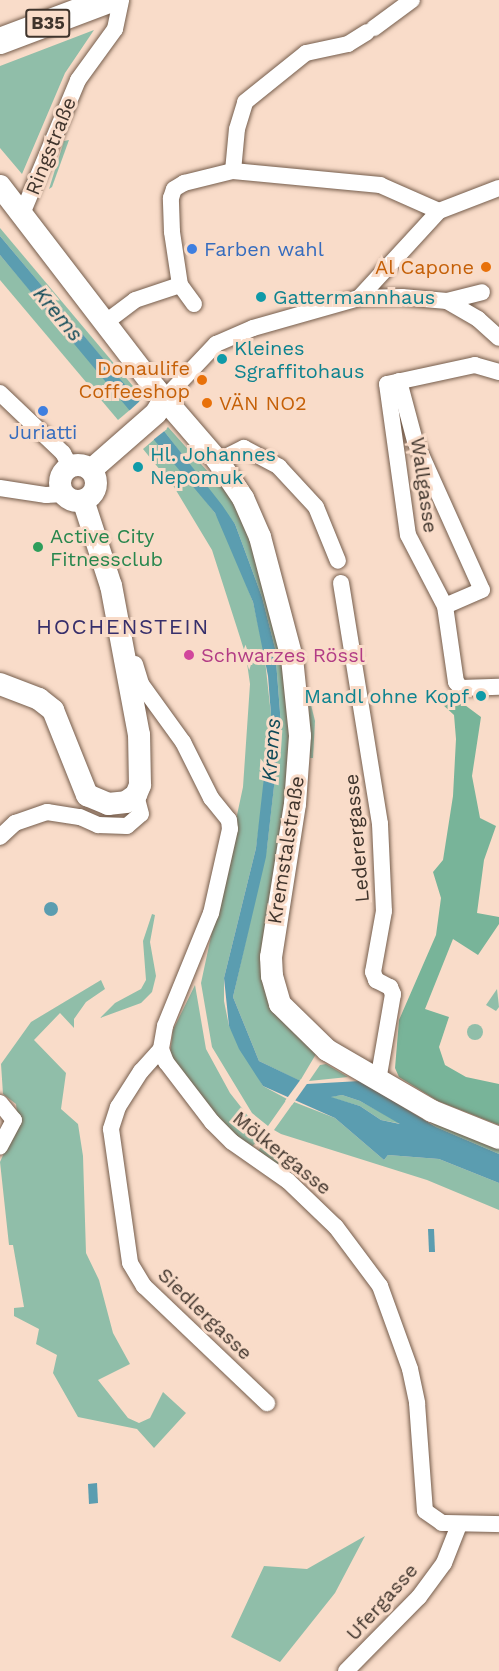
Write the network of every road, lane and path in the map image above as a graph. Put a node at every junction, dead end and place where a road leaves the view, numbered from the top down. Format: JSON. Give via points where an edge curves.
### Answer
{"nodes":[{"id":1,"x":109,"y":0,"type":"edge"},
{"id":2,"x":121,"y":0,"type":"edge"},
{"id":3,"x":412,"y":0,"type":"edge"},
{"id":4,"x":0,"y":41,"type":"edge"},
{"id":5,"x":233,"y":171,"type":"junction"},
{"id":6,"x":0,"y":186,"type":"edge"},
{"id":7,"x":499,"y":188,"type":"edge"},
{"id":8,"x":439,"y":211,"type":"junction"},
{"id":9,"x":22,"y":214,"type":"junction"},
{"id":10,"x":180,"y":285,"type":"junction"},
{"id":11,"x":482,"y":292,"type":"dead end"},
{"id":12,"x":359,"y":298,"type":"junction"},
{"id":13,"x":447,"y":301,"type":"junction"},
{"id":14,"x":194,"y":304,"type":"dead end"},
{"id":15,"x":106,"y":322,"type":"junction"},
{"id":16,"x":499,"y":338,"type":"edge"},
{"id":17,"x":499,"y":372,"type":"edge"},
{"id":18,"x":393,"y":383,"type":"junction"},
{"id":19,"x":0,"y":393,"type":"edge"},
{"id":20,"x":160,"y":406,"type":"junction"},
{"id":21,"x":218,"y":461,"type":"junction"},
{"id":22,"x":81,"y":468,"type":"junction"},
{"id":23,"x":0,"y":488,"type":"edge"},
{"id":24,"x":73,"y":497,"type":"junction"},
{"id":25,"x":338,"y":561,"type":"dead end"},
{"id":26,"x":341,"y":583,"type":"dead end"},
{"id":27,"x":445,"y":606,"type":"junction"},
{"id":28,"x":114,"y":607,"type":"junction"},
{"id":29,"x":0,"y":684,"type":"edge"},
{"id":30,"x":499,"y":687,"type":"edge"},
{"id":31,"x":136,"y":795,"type":"junction"},
{"id":32,"x":0,"y":837,"type":"edge"},
{"id":33,"x":161,"y":1049,"type":"junction"},
{"id":34,"x":378,"y":1080,"type":"junction"},
{"id":35,"x":0,"y":1103,"type":"edge"},
{"id":36,"x":499,"y":1138,"type":"edge"},
{"id":37,"x":0,"y":1146,"type":"edge"},
{"id":38,"x":267,"y":1403,"type":"dead end"},
{"id":39,"x":459,"y":1524,"type":"junction"},
{"id":40,"x":499,"y":1524,"type":"edge"},
{"id":41,"x":346,"y":1671,"type":"edge"}],
"edges":[{"from":1,"to":4,"type":"main road","number":"B35"},
{"from":2,"to":9,"type":"street","name":"Ringstraße","via":[[115,28],[78,80]]},
{"from":3,"to":5,"type":"street","via":[[348,44],[306,53],[245,102],[237,129]]},
{"from":5,"to":8,"type":"street","via":[[380,185]]},
{"from":5,"to":10,"type":"street","via":[[174,189],[172,232]]},
{"from":6,"to":9,"type":"main road"},
{"from":7,"to":8,"type":"street"},
{"from":8,"to":12,"type":"street"},
{"from":9,"to":15,"type":"main road","name":"Ringstraße"},
{"from":10,"to":14,"type":"street"},
{"from":10,"to":15,"type":"street","via":[[135,300]]},
{"from":11,"to":13,"type":"street"},
{"from":12,"to":13,"type":"street","via":[[393,296]]},
{"from":12,"to":20,"type":"street","via":[[232,335],[216,344]]},
{"from":13,"to":16,"type":"street"},
{"from":15,"to":20,"type":"main road","name":"Ringstraße"},
{"from":17,"to":18,"type":"street","via":[[475,365]]},
{"from":18,"to":27,"type":"street","name":"Wallgasse","via":[[410,542]]},
{"from":18,"to":27,"type":"street","via":[[482,590]]},
{"from":19,"to":22,"type":"street"},
{"from":20,"to":21,"type":"main road","name":"Kremstalstraße"},
{"from":20,"to":22,"type":"main road","via":[[124,442]]},
{"from":21,"to":25,"type":"street","via":[[244,448],[279,467],[312,500]]},
{"from":21,"to":34,"type":"main road","name":"Kremstalstraße","via":[[243,498],[260,537],[283,616],[298,696],[300,761],[273,925],[275,990],[280,1004],[308,1035]]},
{"from":22,"to":24,"type":"main road","via":[[60,481]]},
{"from":22,"to":24,"type":"main road","via":[[96,486]]},
{"from":23,"to":24,"type":"street"},
{"from":24,"to":28,"type":"main road","via":[[101,551]]},
{"from":26,"to":34,"type":"street","name":"Lederergasse","via":[[380,824],[384,911],[373,972],[376,980],[390,987],[393,994]]},
{"from":27,"to":30,"type":"street","name":"Wallgasse","via":[[453,670],[461,688]]},
{"from":28,"to":31,"type":"main road","via":[[139,735],[140,785]]},
{"from":28,"to":33,"type":"street","via":[[125,624],[141,684],[183,742],[211,798],[229,820],[230,829],[212,913],[168,1018]]},
{"from":29,"to":31,"type":"main road","via":[[31,694],[53,710],[87,795],[108,804],[126,802]]},
{"from":31,"to":32,"type":"street","via":[[141,814],[127,826],[98,825],[80,817],[48,812],[15,823]]},
{"from":33,"to":38,"type":"street","name":"Siedlergasse","via":[[118,1107],[111,1129],[130,1263],[144,1286]]},
{"from":33,"to":39,"type":"street","name":"Mölkergasse","via":[[180,1082],[212,1122],[313,1203],[375,1278],[410,1369],[421,1431],[425,1511],[432,1519]]},
{"from":34,"to":36,"type":"main road","name":"Kremstalstraße","via":[[450,1119]]},
{"from":35,"to":37,"type":"street","via":[[14,1120]]},
{"from":39,"to":40,"type":"street","name":"Mölkergasse"},
{"from":39,"to":41,"type":"street","name":"Ufergasse","via":[[448,1556],[419,1597]]}]}
